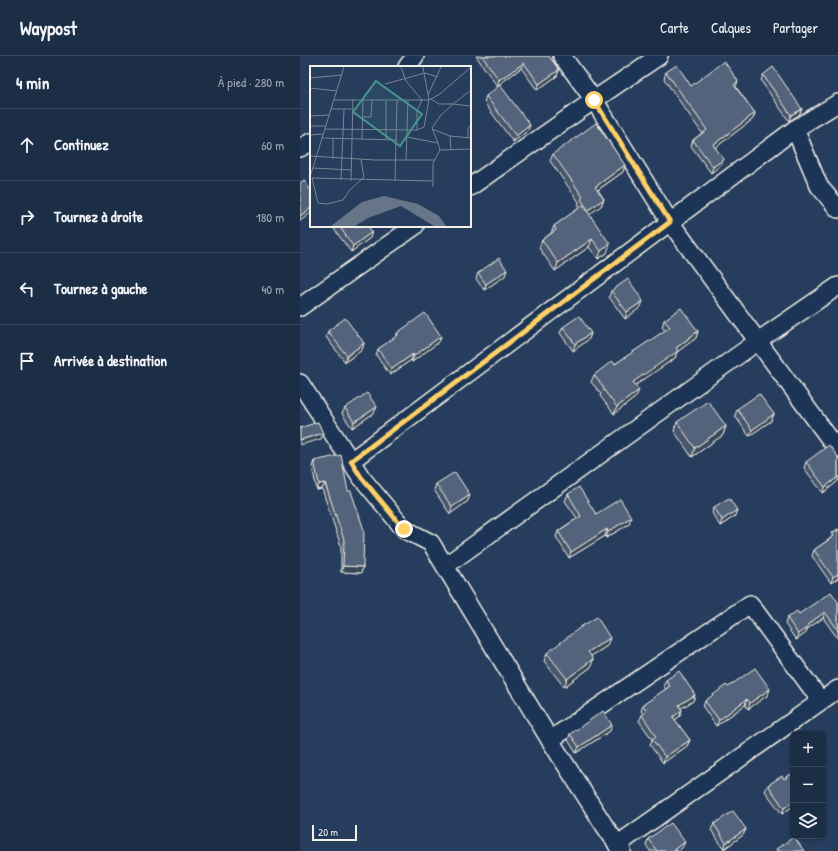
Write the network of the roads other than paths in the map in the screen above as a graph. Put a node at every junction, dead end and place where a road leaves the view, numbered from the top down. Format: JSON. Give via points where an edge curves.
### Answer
{"nodes":[{"id":1,"x":415,"y":56,"type":"edge"},
{"id":2,"x":562,"y":56,"type":"edge"},
{"id":3,"x":659,"y":56,"type":"edge"},
{"id":4,"x":408,"y":66,"type":"edge"},
{"id":5,"x":594,"y":100,"type":"junction"},
{"id":6,"x":838,"y":103,"type":"edge"},
{"id":7,"x":795,"y":130,"type":"junction"},
{"id":8,"x":310,"y":143,"type":"edge"},
{"id":9,"x":300,"y":148,"type":"edge"},
{"id":10,"x":471,"y":186,"type":"edge"},
{"id":11,"x":838,"y":209,"type":"edge"},
{"id":12,"x":670,"y":222,"type":"junction"},
{"id":13,"x":414,"y":227,"type":"edge"},
{"id":14,"x":838,"y":286,"type":"edge"},
{"id":15,"x":300,"y":307,"type":"edge"},
{"id":16,"x":758,"y":341,"type":"junction"},
{"id":17,"x":300,"y":383,"type":"edge"},
{"id":18,"x":838,"y":450,"type":"edge"},
{"id":19,"x":351,"y":461,"type":"junction"},
{"id":20,"x":445,"y":566,"type":"junction"},
{"id":21,"x":838,"y":689,"type":"edge"},
{"id":22,"x":821,"y":701,"type":"junction"},
{"id":23,"x":550,"y":740,"type":"junction"},
{"id":24,"x":620,"y":848,"type":"edge"}],
"edges":[{"from":1,"to":4,"type":"street"},
{"from":2,"to":5,"type":"street"},
{"from":3,"to":5,"type":"street"},
{"from":5,"to":10,"type":"street"},
{"from":5,"to":12,"type":"street"},
{"from":6,"to":7,"type":"street"},
{"from":7,"to":11,"type":"street","via":[[819,186]]},
{"from":7,"to":12,"type":"street"},
{"from":8,"to":9,"type":"street"},
{"from":12,"to":16,"type":"street"},
{"from":12,"to":19,"type":"street"},
{"from":13,"to":15,"type":"street"},
{"from":14,"to":16,"type":"street"},
{"from":16,"to":18,"type":"street"},
{"from":16,"to":20,"type":"street"},
{"from":17,"to":19,"type":"street"},
{"from":19,"to":20,"type":"street","via":[[404,529],[431,543]]},
{"from":20,"to":23,"type":"street"},
{"from":21,"to":22,"type":"street"},
{"from":22,"to":23,"type":"street","via":[[750,604]]},
{"from":22,"to":24,"type":"street"},
{"from":23,"to":24,"type":"street"}]}
